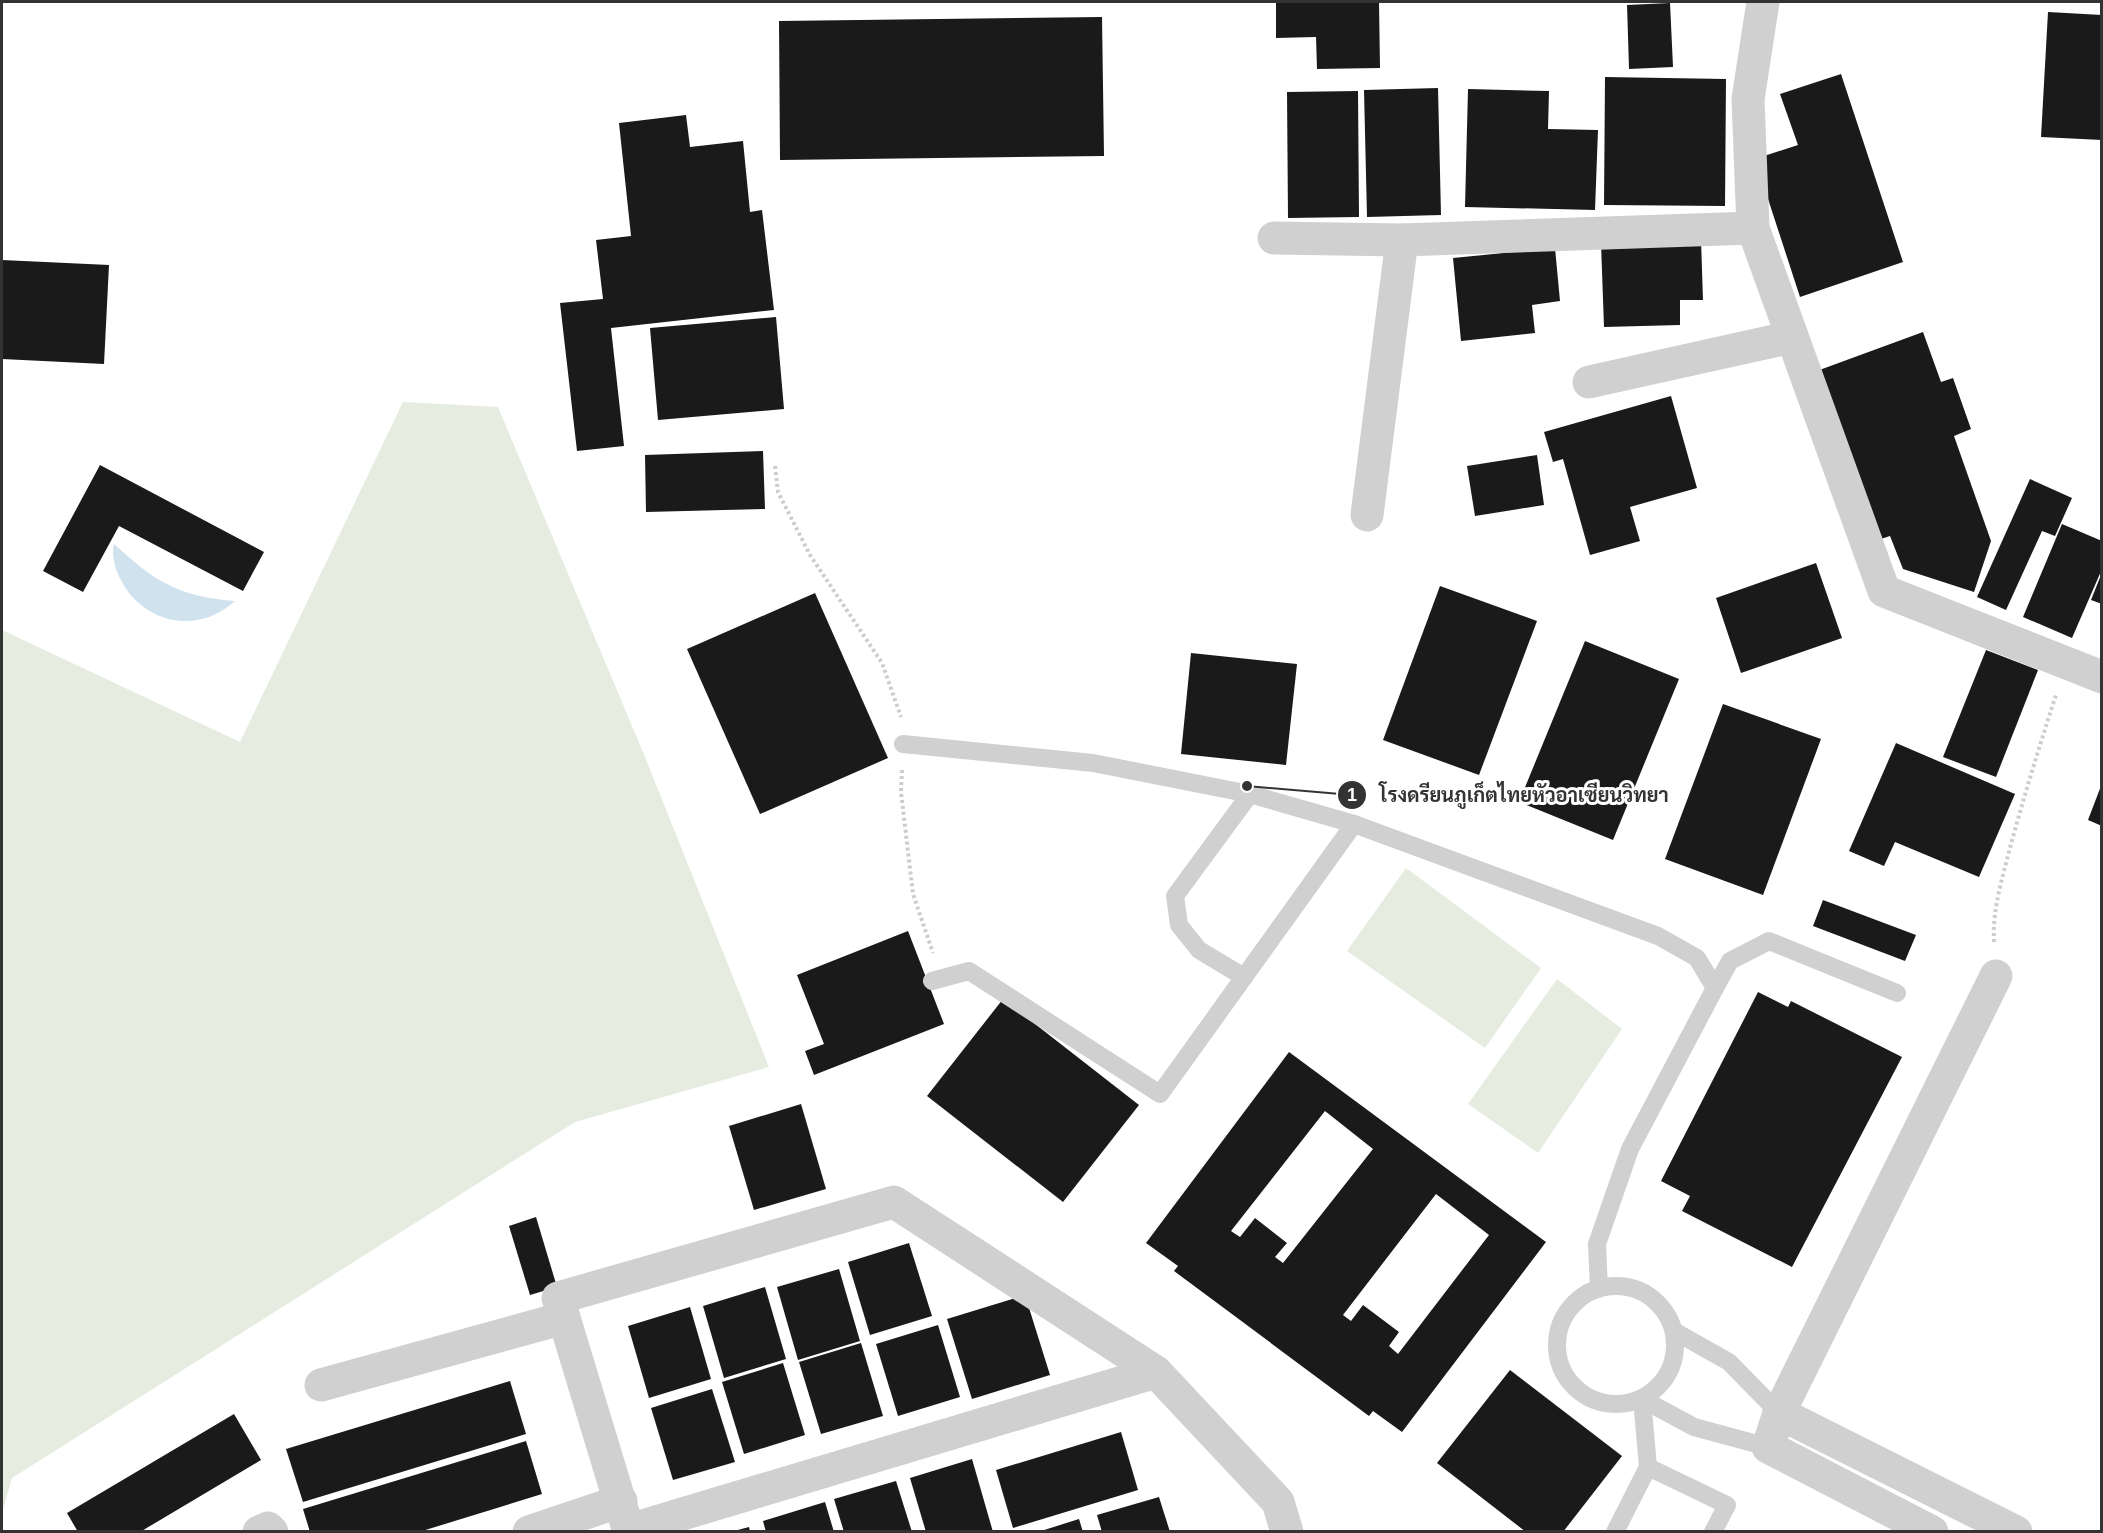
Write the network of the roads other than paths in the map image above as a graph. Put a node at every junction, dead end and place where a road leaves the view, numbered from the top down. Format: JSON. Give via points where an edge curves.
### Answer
{"nodes":[{"id":1,"x":1763,"y":2,"type":"edge"},
{"id":2,"x":1753,"y":228,"type":"junction"},
{"id":3,"x":1274,"y":238,"type":"dead end"},
{"id":4,"x":1402,"y":240,"type":"junction"},
{"id":5,"x":1792,"y":337,"type":"junction"},
{"id":6,"x":1589,"y":382,"type":"dead end"},
{"id":7,"x":1367,"y":515,"type":"dead end"},
{"id":8,"x":2102,"y":677,"type":"edge"},
{"id":9,"x":903,"y":744,"type":"road end"},
{"id":10,"x":1250,"y":794,"type":"junction"},
{"id":11,"x":1354,"y":824,"type":"junction"},
{"id":12,"x":1244,"y":976,"type":"junction"},
{"id":13,"x":1996,"y":976,"type":"road end"},
{"id":14,"x":940,"y":978,"type":"road end"},
{"id":15,"x":1715,"y":988,"type":"junction"},
{"id":16,"x":1897,"y":993,"type":"dead end"},
{"id":17,"x":1599,"y":1289,"type":"junction"},
{"id":18,"x":564,"y":1318,"type":"junction"},
{"id":19,"x":1674,"y":1331,"type":"junction"},
{"id":20,"x":1156,"y":1372,"type":"junction"},
{"id":21,"x":321,"y":1384,"type":"dead end"},
{"id":22,"x":1642,"y":1399,"type":"junction"},
{"id":23,"x":1779,"y":1413,"type":"junction"},
{"id":24,"x":1768,"y":1447,"type":"junction"},
{"id":25,"x":1648,"y":1467,"type":"junction"},
{"id":26,"x":626,"y":1521,"type":"edge"},
{"id":27,"x":529,"y":1532,"type":"edge"},
{"id":28,"x":1287,"y":1532,"type":"edge"},
{"id":29,"x":1615,"y":1532,"type":"edge"},
{"id":30,"x":1713,"y":1532,"type":"edge"},
{"id":31,"x":1932,"y":1532,"type":"edge"},
{"id":32,"x":2016,"y":1532,"type":"edge"}],
"edges":[{"from":1,"to":2,"type":"street","via":[[1748,99]]},
{"from":2,"to":4,"type":"street"},
{"from":2,"to":5,"type":"street"},
{"from":3,"to":4,"type":"street"},
{"from":4,"to":7,"type":"street"},
{"from":5,"to":6,"type":"street"},
{"from":5,"to":8,"type":"street","via":[[1884,591]]},
{"from":9,"to":10,"type":"lane","via":[[1093,764]]},
{"from":10,"to":11,"type":"lane"},
{"from":10,"to":12,"type":"lane","via":[[1175,896],[1179,925],[1199,950]]},
{"from":11,"to":12,"type":"lane"},
{"from":11,"to":15,"type":"lane","via":[[1658,936],[1697,958]]},
{"from":12,"to":14,"type":"lane","via":[[1160,1094],[969,971]]},
{"from":13,"to":23,"type":"street"},
{"from":15,"to":16,"type":"lane","via":[[1730,961],[1769,941]]},
{"from":15,"to":17,"type":"lane","via":[[1630,1149],[1597,1245]]},
{"from":17,"to":19,"type":"lane","via":[[1613,1285],[1634,1288],[1651,1297],[1665,1312]]},
{"from":17,"to":22,"type":"lane","via":[[1576,1301],[1563,1317],[1557,1335],[1562,1371],[1588,1397],[1606,1403]]},
{"from":18,"to":20,"type":"street","via":[[558,1299],[894,1202]]},
{"from":18,"to":21,"type":"street"},
{"from":18,"to":26,"type":"street"},
{"from":19,"to":22,"type":"lane","via":[[1675,1351],[1669,1370]]},
{"from":19,"to":23,"type":"lane","via":[[1729,1362]]},
{"from":20,"to":26,"type":"street"},
{"from":20,"to":28,"type":"street","via":[[1278,1502]]},
{"from":22,"to":24,"type":"lane","via":[[1694,1427]]},
{"from":22,"to":25,"type":"lane"},
{"from":23,"to":24,"type":"street"},
{"from":23,"to":32,"type":"street"},
{"from":24,"to":31,"type":"street"},
{"from":25,"to":29,"type":"lane"},
{"from":25,"to":30,"type":"lane","via":[[1727,1505]]},
{"from":26,"to":27,"type":"street"}]}
